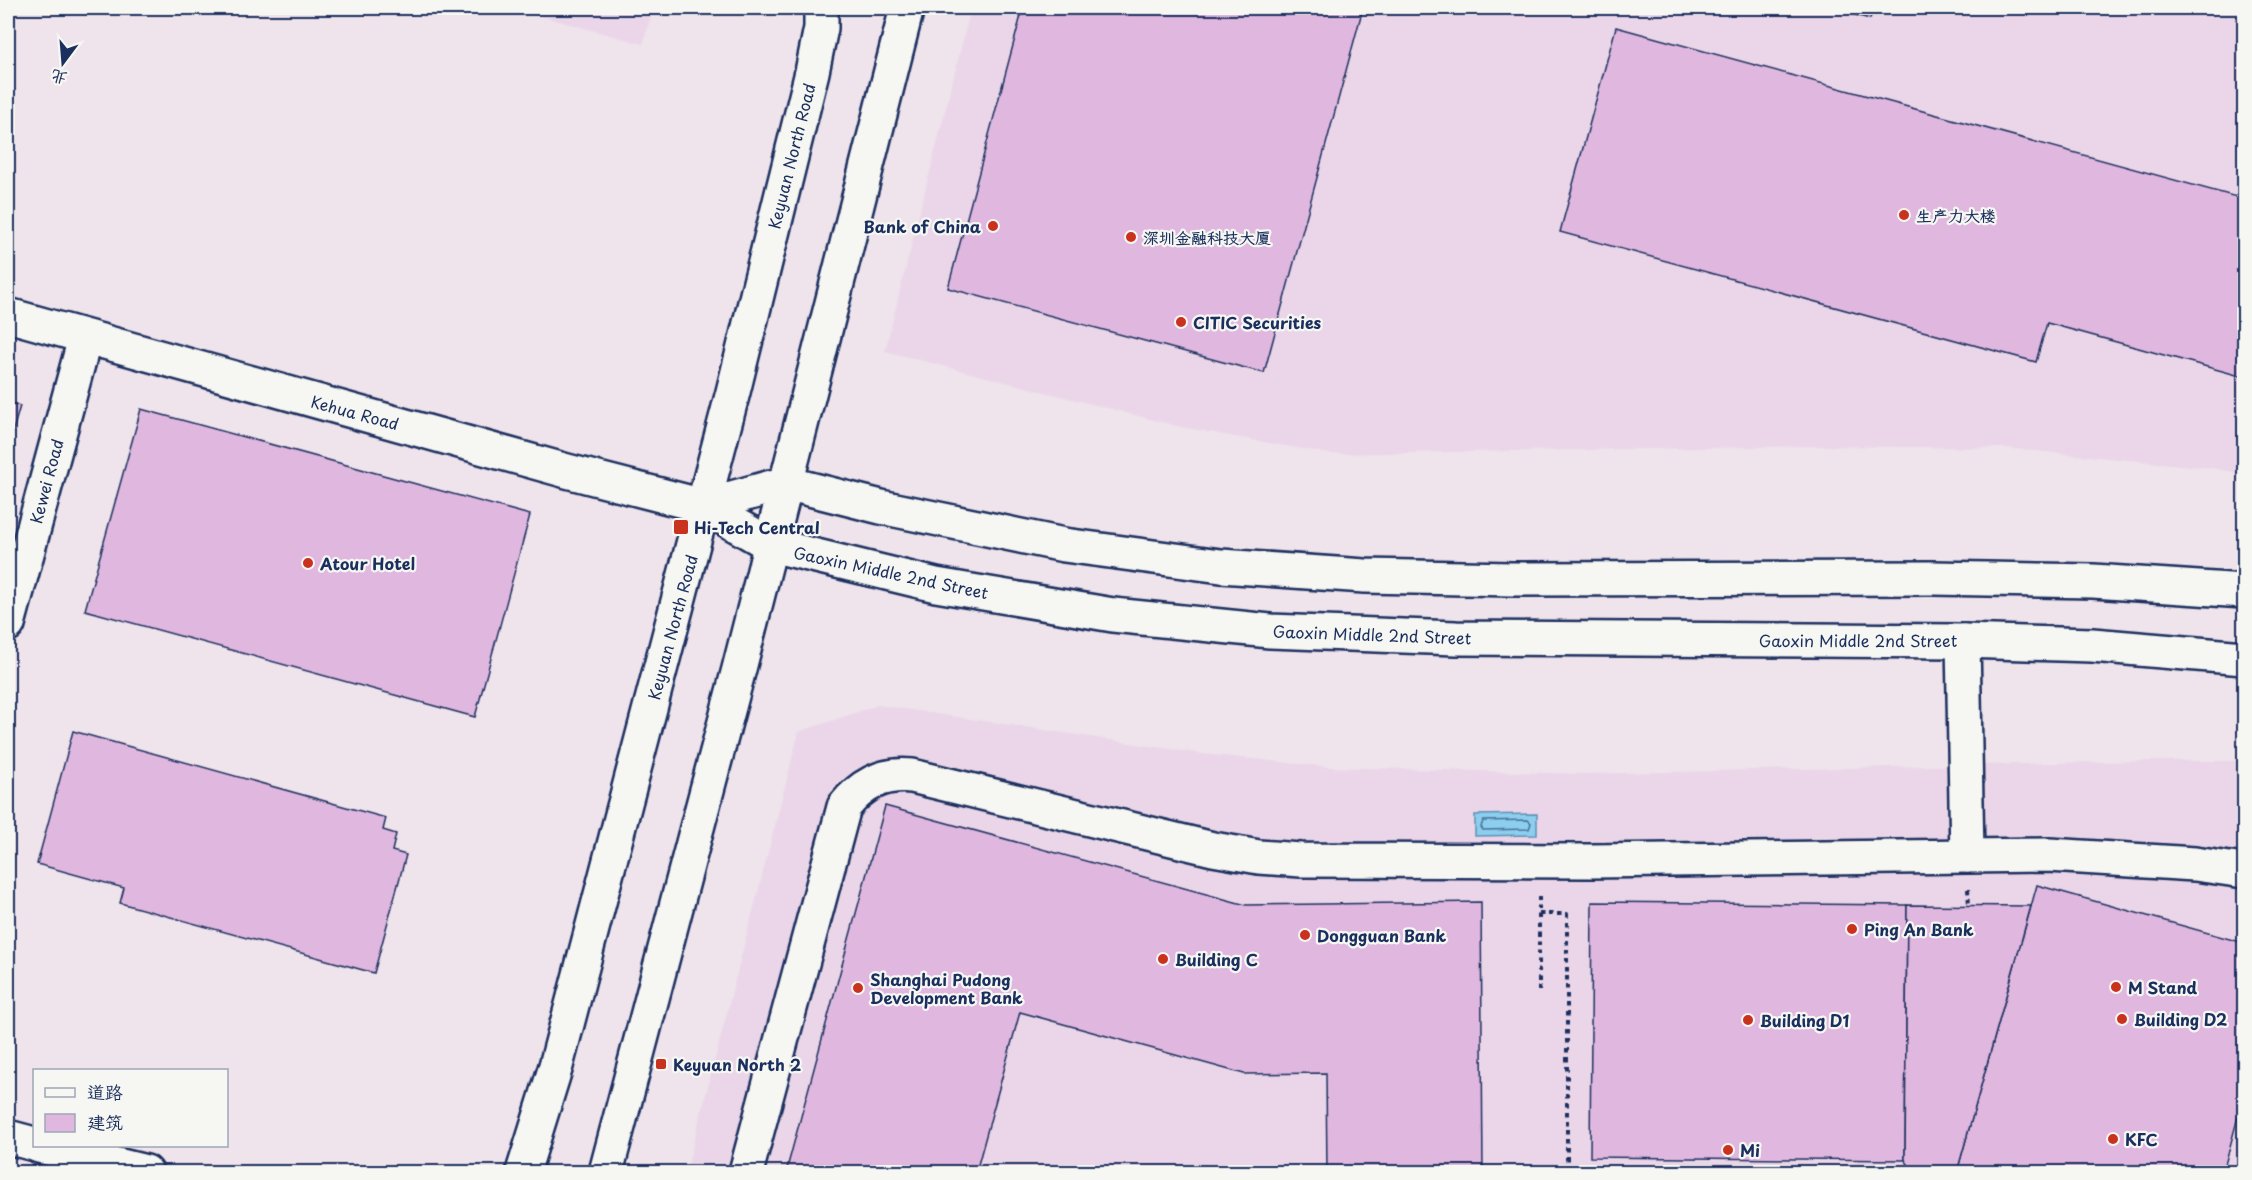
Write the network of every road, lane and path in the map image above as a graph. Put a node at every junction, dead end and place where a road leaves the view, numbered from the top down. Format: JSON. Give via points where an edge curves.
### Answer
{"nodes":[{"id":1,"x":821,"y":8,"type":"edge"},
{"id":2,"x":907,"y":8,"type":"edge"},
{"id":3,"x":8,"y":315,"type":"edge"},
{"id":4,"x":85,"y":338,"type":"junction"},
{"id":5,"x":786,"y":483,"type":"junction"},
{"id":6,"x":703,"y":506,"type":"junction"},
{"id":7,"x":771,"y":545,"type":"junction"},
{"id":8,"x":2244,"y":591,"type":"edge"},
{"id":9,"x":8,"y":624,"type":"edge"},
{"id":10,"x":1963,"y":641,"type":"junction"},
{"id":11,"x":2244,"y":658,"type":"edge"},
{"id":12,"x":1967,"y":855,"type":"junction"},
{"id":13,"x":1539,"y":861,"type":"junction"},
{"id":14,"x":2244,"y":871,"type":"edge"},
{"id":15,"x":1539,"y":914,"type":"junction"},
{"id":16,"x":1539,"y":991,"type":"dead end"},
{"id":17,"x":8,"y":1137,"type":"edge"},
{"id":18,"x":33,"y":1144,"type":"edge"},
{"id":19,"x":43,"y":1147,"type":"edge"},
{"id":20,"x":146,"y":1173,"type":"edge"},
{"id":21,"x":523,"y":1173,"type":"edge"},
{"id":22,"x":606,"y":1173,"type":"edge"},
{"id":23,"x":746,"y":1173,"type":"edge"},
{"id":24,"x":1567,"y":1173,"type":"edge"}],
"edges":[{"from":1,"to":6,"type":"main road","name":"Keyuan North Road","via":[[812,72]]},
{"from":2,"to":5,"type":"main road"},
{"from":3,"to":4,"type":"main road","name":"Kehua Road"},
{"from":4,"to":6,"type":"main road","name":"Kehua Road"},
{"from":4,"to":9,"type":"main road","name":"Kewei Road"},
{"from":5,"to":6,"type":"main road"},
{"from":5,"to":7,"type":"main road"},
{"from":5,"to":8,"type":"main road","via":[[1064,545],[1221,566],[1376,577],[1933,578],[2093,581]]},
{"from":6,"to":7,"type":"main road","name":"Gaoxin Middle 2nd Street"},
{"from":6,"to":21,"type":"main road","name":"Keyuan North Road","via":[[556,1066]]},
{"from":7,"to":10,"type":"main road","name":"Gaoxin Middle 2nd Street","via":[[959,589],[1113,615],[1270,631],[1456,638]]},
{"from":7,"to":22,"type":"main road"},
{"from":10,"to":11,"type":"main road","name":"Gaoxin Middle 2nd Street","via":[[2092,645]]},
{"from":10,"to":12,"type":"main road"},
{"from":12,"to":13,"type":"main road"},
{"from":12,"to":14,"type":"main road","via":[[2049,855]]},
{"from":13,"to":15,"type":"path"},
{"from":13,"to":23,"type":"main road","via":[[1354,862],[1259,857],[912,776],[884,777],[855,793],[844,807]]},
{"from":15,"to":16,"type":"path"},
{"from":15,"to":24,"type":"path","via":[[1567,914]]},
{"from":17,"to":18,"type":"main road"},
{"from":19,"to":20,"type":"main road"}]}
